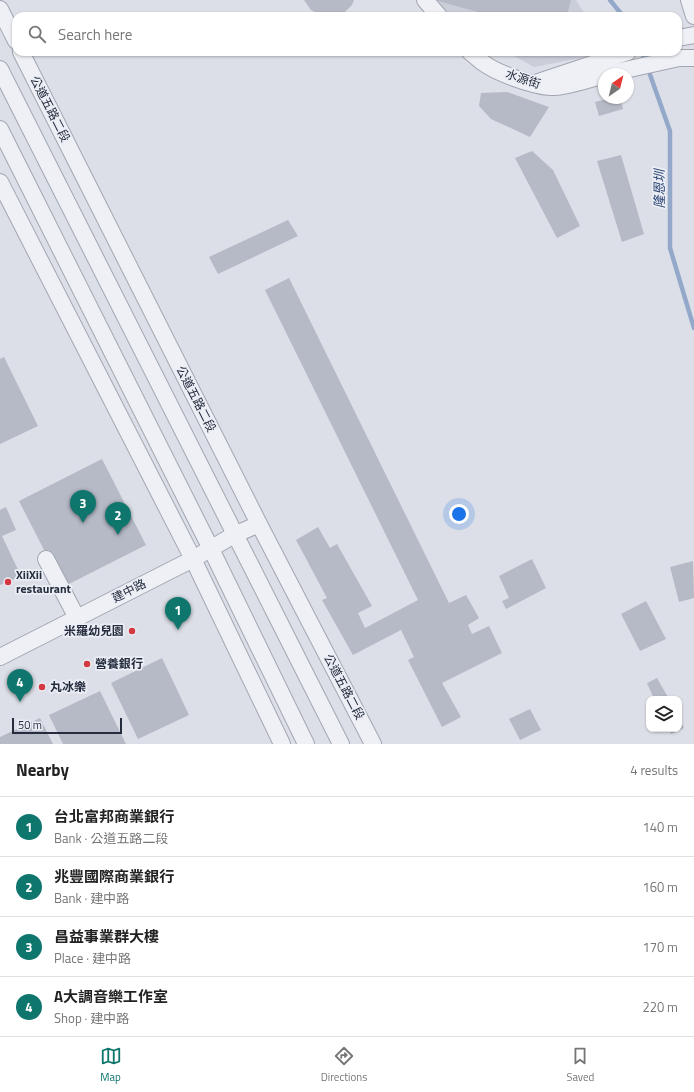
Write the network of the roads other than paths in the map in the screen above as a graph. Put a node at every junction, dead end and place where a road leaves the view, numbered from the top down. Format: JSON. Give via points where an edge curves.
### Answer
{"nodes":[{"id":1,"x":425,"y":0,"type":"edge"},
{"id":2,"x":689,"y":0,"type":"edge"},
{"id":3,"x":0,"y":9,"type":"edge"},
{"id":4,"x":436,"y":12,"type":"edge"},
{"id":5,"x":694,"y":16,"type":"edge"},
{"id":6,"x":12,"y":33,"type":"edge"},
{"id":7,"x":694,"y":35,"type":"edge"},
{"id":8,"x":682,"y":37,"type":"edge"},
{"id":9,"x":23,"y":56,"type":"edge"},
{"id":10,"x":474,"y":56,"type":"edge"},
{"id":11,"x":614,"y":56,"type":"edge"},
{"id":12,"x":686,"y":58,"type":"edge"},
{"id":13,"x":634,"y":68,"type":"edge"},
{"id":14,"x":0,"y":69,"type":"edge"},
{"id":15,"x":598,"y":77,"type":"edge"},
{"id":16,"x":532,"y":84,"type":"junction"},
{"id":17,"x":0,"y":129,"type":"edge"},
{"id":18,"x":0,"y":182,"type":"edge"},
{"id":19,"x":258,"y":524,"type":"junction"},
{"id":20,"x":234,"y":535,"type":"junction"},
{"id":21,"x":211,"y":549,"type":"junction"},
{"id":22,"x":46,"y":559,"type":"dead end"},
{"id":23,"x":193,"y":559,"type":"junction"},
{"id":24,"x":77,"y":618,"type":"junction"},
{"id":25,"x":0,"y":657,"type":"edge"},
{"id":26,"x":282,"y":744,"type":"edge"},
{"id":27,"x":306,"y":744,"type":"edge"},
{"id":28,"x":340,"y":744,"type":"edge"},
{"id":29,"x":373,"y":744,"type":"edge"}],
"edges":[{"from":1,"to":4,"type":"street"},
{"from":2,"to":5,"type":"street"},
{"from":3,"to":6,"type":"street"},
{"from":7,"to":8,"type":"street"},
{"from":9,"to":19,"type":"street","name":"公道五路二段"},
{"from":10,"to":16,"type":"street","name":"水源街","via":[[500,72]]},
{"from":11,"to":16,"type":"street"},
{"from":12,"to":13,"type":"street"},
{"from":14,"to":20,"type":"street"},
{"from":15,"to":16,"type":"street","name":"水源街","via":[[552,88]]},
{"from":17,"to":21,"type":"street"},
{"from":18,"to":23,"type":"street"},
{"from":19,"to":20,"type":"street","name":"建中路"},
{"from":19,"to":29,"type":"street","name":"公道五路二段"},
{"from":20,"to":21,"type":"street","name":"建中路"},
{"from":20,"to":28,"type":"street"},
{"from":21,"to":23,"type":"street","name":"建中路"},
{"from":21,"to":27,"type":"street"},
{"from":22,"to":24,"type":"street"},
{"from":23,"to":24,"type":"street","name":"建中路"},
{"from":23,"to":26,"type":"street"},
{"from":24,"to":25,"type":"street","name":"建中路"}]}
